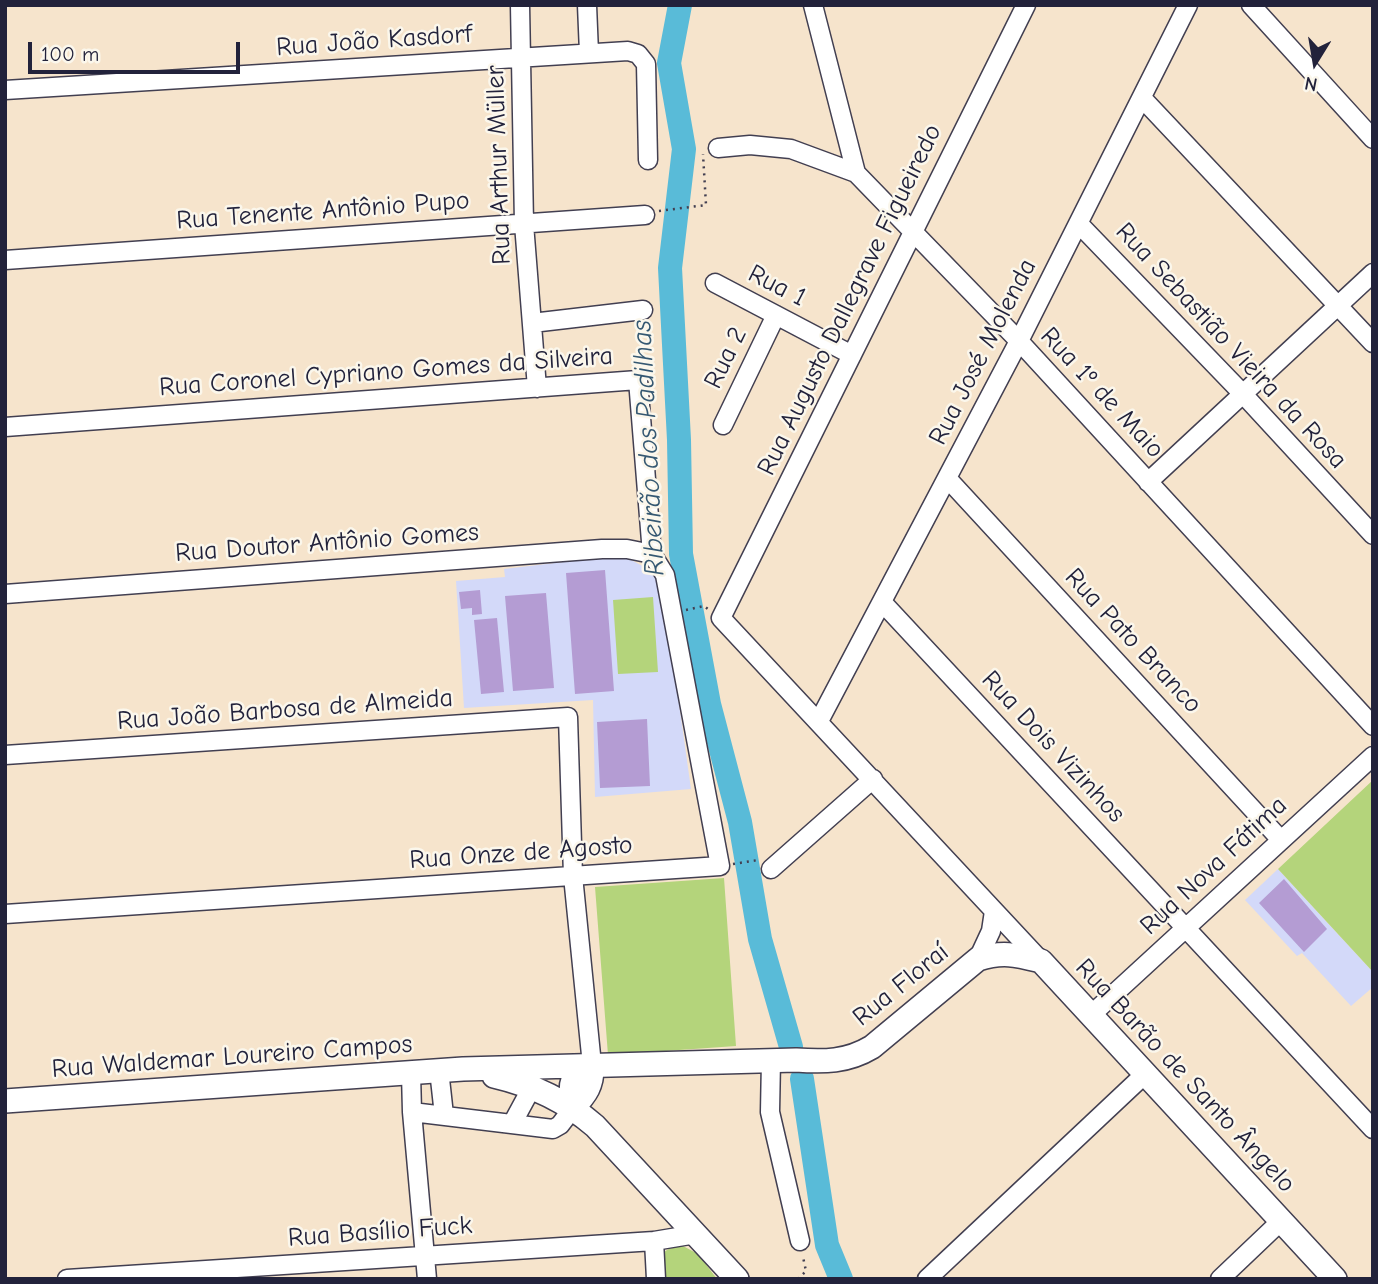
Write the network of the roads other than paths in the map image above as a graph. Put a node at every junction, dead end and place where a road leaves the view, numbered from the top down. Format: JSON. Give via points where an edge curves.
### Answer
{"nodes":[{"id":1,"x":520,"y":5,"type":"edge"},
{"id":2,"x":587,"y":5,"type":"edge"},
{"id":3,"x":813,"y":5,"type":"edge"},
{"id":4,"x":828,"y":5,"type":"edge"},
{"id":5,"x":1026,"y":5,"type":"edge"},
{"id":6,"x":1188,"y":5,"type":"edge"},
{"id":7,"x":1251,"y":5,"type":"edge"},
{"id":8,"x":818,"y":27,"type":"junction"},
{"id":9,"x":589,"y":53,"type":"junction"},
{"id":10,"x":522,"y":57,"type":"junction"},
{"id":11,"x":5,"y":90,"type":"edge"},
{"id":12,"x":1142,"y":98,"type":"junction"},
{"id":13,"x":1373,"y":139,"type":"edge"},
{"id":14,"x":718,"y":148,"type":"road end"},
{"id":15,"x":648,"y":160,"type":"dead end"},
{"id":16,"x":856,"y":173,"type":"junction"},
{"id":17,"x":650,"y":213,"type":"road end"},
{"id":18,"x":1079,"y":223,"type":"junction"},
{"id":19,"x":524,"y":224,"type":"junction"},
{"id":20,"x":914,"y":231,"type":"junction"},
{"id":21,"x":5,"y":260,"type":"edge"},
{"id":22,"x":1373,"y":272,"type":"edge"},
{"id":23,"x":715,"y":283,"type":"dead end"},
{"id":24,"x":1337,"y":305,"type":"junction"},
{"id":25,"x":643,"y":310,"type":"dead end"},
{"id":26,"x":776,"y":315,"type":"junction"},
{"id":27,"x":532,"y":323,"type":"junction"},
{"id":28,"x":1019,"y":341,"type":"junction"},
{"id":29,"x":1373,"y":343,"type":"edge"},
{"id":30,"x":852,"y":355,"type":"junction"},
{"id":31,"x":537,"y":387,"type":"junction"},
{"id":32,"x":1242,"y":393,"type":"junction"},
{"id":33,"x":723,"y":425,"type":"dead end"},
{"id":34,"x":5,"y":427,"type":"edge"},
{"id":35,"x":947,"y":478,"type":"junction"},
{"id":36,"x":1148,"y":482,"type":"junction"},
{"id":37,"x":1373,"y":535,"type":"edge"},
{"id":38,"x":652,"y":554,"type":"junction"},
{"id":39,"x":5,"y":594,"type":"edge"},
{"id":40,"x":882,"y":601,"type":"junction"},
{"id":41,"x":721,"y":618,"type":"joint"},
{"id":42,"x":819,"y":721,"type":"junction"},
{"id":43,"x":1373,"y":726,"type":"edge"},
{"id":44,"x":5,"y":755,"type":"edge"},
{"id":45,"x":1373,"y":756,"type":"edge"},
{"id":46,"x":873,"y":779,"type":"junction"},
{"id":47,"x":1281,"y":840,"type":"junction"},
{"id":48,"x":769,"y":864,"type":"road end"},
{"id":49,"x":573,"y":876,"type":"junction"},
{"id":50,"x":993,"y":911,"type":"junction"},
{"id":51,"x":5,"y":914,"type":"edge"},
{"id":52,"x":1186,"y":928,"type":"junction"},
{"id":53,"x":978,"y":959,"type":"junction"},
{"id":54,"x":1041,"y":961,"type":"junction"},
{"id":55,"x":1091,"y":1015,"type":"junction"},
{"id":56,"x":771,"y":1060,"type":"junction"},
{"id":57,"x":796,"y":1060,"type":"joint"},
{"id":58,"x":592,"y":1065,"type":"junction"},
{"id":59,"x":463,"y":1069,"type":"junction"},
{"id":60,"x":439,"y":1070,"type":"junction"},
{"id":61,"x":411,"y":1073,"type":"junction"},
{"id":62,"x":1145,"y":1074,"type":"junction"},
{"id":63,"x":532,"y":1087,"type":"junction"},
{"id":64,"x":5,"y":1101,"type":"edge"},
{"id":65,"x":573,"y":1108,"type":"junction"},
{"id":66,"x":412,"y":1112,"type":"junction"},
{"id":67,"x":444,"y":1115,"type":"junction"},
{"id":68,"x":512,"y":1124,"type":"junction"},
{"id":69,"x":1373,"y":1129,"type":"edge"},
{"id":70,"x":1281,"y":1221,"type":"junction"},
{"id":71,"x":696,"y":1234,"type":"junction"},
{"id":72,"x":654,"y":1241,"type":"junction"},
{"id":73,"x":800,"y":1241,"type":"road end"},
{"id":74,"x":425,"y":1256,"type":"junction"},
{"id":75,"x":67,"y":1279,"type":"edge"},
{"id":76,"x":427,"y":1279,"type":"edge"},
{"id":77,"x":656,"y":1279,"type":"edge"},
{"id":78,"x":737,"y":1279,"type":"edge"},
{"id":79,"x":927,"y":1279,"type":"edge"},
{"id":80,"x":1220,"y":1279,"type":"edge"},
{"id":81,"x":1335,"y":1279,"type":"edge"}],
"edges":[{"from":1,"to":10,"type":"street","name":"Rua Arthur Müller"},
{"from":2,"to":9,"type":"street"},
{"from":3,"to":8,"type":"street"},
{"from":4,"to":8,"type":"street"},
{"from":5,"to":20,"type":"street","name":"Rua Augusto Dallegrave Figueiredo"},
{"from":6,"to":12,"type":"street","name":"Rua José Molenda"},
{"from":7,"to":13,"type":"street"},
{"from":8,"to":16,"type":"street"},
{"from":9,"to":10,"type":"street","name":"Rua João Kasdorf"},
{"from":9,"to":15,"type":"street","name":"Rua João Kasdorf","via":[[628,51],[646,64]]},
{"from":10,"to":11,"type":"street","name":"Rua João Kasdorf"},
{"from":10,"to":19,"type":"street","name":"Rua Arthur Müller"},
{"from":12,"to":18,"type":"street","name":"Rua José Molenda"},
{"from":12,"to":24,"type":"street"},
{"from":14,"to":16,"type":"street","name":"Rua 1º de Maio","via":[[790,149]]},
{"from":16,"to":20,"type":"street","name":"Rua 1º de Maio"},
{"from":17,"to":19,"type":"street","name":"Rua Tenente Antônio Pupo"},
{"from":18,"to":28,"type":"street","name":"Rua José Molenda"},
{"from":18,"to":32,"type":"street","name":"Rua Sebastião Vieira da Rosa"},
{"from":19,"to":21,"type":"street","name":"Rua Tenente Antônio Pupo"},
{"from":19,"to":27,"type":"street","name":"Rua Arthur Müller"},
{"from":20,"to":28,"type":"street","name":"Rua 1º de Maio"},
{"from":20,"to":30,"type":"street","name":"Rua Augusto Dallegrave Figueiredo"},
{"from":22,"to":24,"type":"street"},
{"from":23,"to":26,"type":"street","name":"Rua 1"},
{"from":24,"to":29,"type":"street"},
{"from":24,"to":32,"type":"street"},
{"from":25,"to":27,"type":"street"},
{"from":26,"to":30,"type":"street","name":"Rua 1"},
{"from":26,"to":33,"type":"street","name":"Rua 2"},
{"from":27,"to":31,"type":"street","name":"Rua Arthur Müller"},
{"from":28,"to":35,"type":"street","name":"Rua José Molenda"},
{"from":28,"to":36,"type":"street","name":"Rua 1º de Maio"},
{"from":30,"to":41,"type":"street","name":"Rua Augusto Dallegrave Figueiredo"},
{"from":31,"to":34,"type":"street","name":"Rua Coronel Cypriano Gomes da Silveira"},
{"from":31,"to":38,"type":"street","name":"Rua Coronel Cypriano Gomes da Silveira","via":[[638,380]]},
{"from":32,"to":36,"type":"street"},
{"from":32,"to":37,"type":"street","name":"Rua Sebastião Vieira da Rosa"},
{"from":35,"to":40,"type":"street","name":"Rua José Molenda"},
{"from":35,"to":47,"type":"street","name":"Rua Pato Branco"},
{"from":36,"to":43,"type":"street","name":"Rua 1º de Maio"},
{"from":38,"to":39,"type":"street","name":"Rua Doutor Antônio Gomes","via":[[602,549]]},
{"from":38,"to":49,"type":"street","name":"Rua Onze de Agosto","via":[[665,575],[720,866]]},
{"from":40,"to":42,"type":"street","name":"Rua José Molenda"},
{"from":40,"to":52,"type":"street","name":"Rua Dois Vizinhos"},
{"from":41,"to":42,"type":"street","name":"Rua Barão de Santo Ângelo"},
{"from":42,"to":46,"type":"street","name":"Rua Barão de Santo Ângelo"},
{"from":44,"to":49,"type":"street","name":"Rua João Barbosa de Almeida","via":[[568,717]]},
{"from":45,"to":47,"type":"street","name":"Rua Nova Fátima"},
{"from":46,"to":48,"type":"street"},
{"from":46,"to":50,"type":"street","name":"Rua Barão de Santo Ângelo"},
{"from":47,"to":52,"type":"street","name":"Rua Nova Fátima"},
{"from":49,"to":51,"type":"street","name":"Rua Onze de Agosto"},
{"from":49,"to":58,"type":"street"},
{"from":50,"to":53,"type":"street","via":[[991,931]]},
{"from":50,"to":54,"type":"street","name":"Rua Barão de Santo Ângelo"},
{"from":52,"to":55,"type":"street","name":"Rua Nova Fátima"},
{"from":52,"to":69,"type":"street","name":"Rua Dois Vizinhos"},
{"from":53,"to":54,"type":"main road","name":"Rua Floraí","via":[[997,953]]},
{"from":53,"to":57,"type":"main road","name":"Rua Floraí","via":[[863,1052],[831,1062]]},
{"from":54,"to":55,"type":"main road","name":"Rua Barão de Santo Ângelo"},
{"from":55,"to":62,"type":"main road","name":"Rua Barão de Santo Ângelo"},
{"from":56,"to":57,"type":"main road","name":"Rua Waldemar Loureiro Campos"},
{"from":56,"to":58,"type":"main road","name":"Rua Waldemar Loureiro Campos"},
{"from":56,"to":73,"type":"street","via":[[770,1112]]},
{"from":58,"to":59,"type":"main road","name":"Rua Waldemar Loureiro Campos"},
{"from":58,"to":65,"type":"main road","via":[[592,1084]]},
{"from":59,"to":60,"type":"main road","name":"Rua Waldemar Loureiro Campos"},
{"from":59,"to":63,"type":"main road","name":"Rua Waldemar Loureiro Campos"},
{"from":60,"to":61,"type":"main road","name":"Rua Waldemar Loureiro Campos"},
{"from":60,"to":67,"type":"street"},
{"from":61,"to":64,"type":"main road","name":"Rua Waldemar Loureiro Campos"},
{"from":61,"to":66,"type":"street"},
{"from":62,"to":70,"type":"main road","name":"Rua Barão de Santo Ângelo"},
{"from":62,"to":79,"type":"street"},
{"from":63,"to":65,"type":"main road","name":"Rua Waldemar Loureiro Campos"},
{"from":63,"to":68,"type":"street"},
{"from":65,"to":68,"type":"street","via":[[553,1129]]},
{"from":65,"to":71,"type":"main road","name":"Rua Waldemar Loureiro Campos"},
{"from":66,"to":67,"type":"street"},
{"from":66,"to":74,"type":"street"},
{"from":67,"to":68,"type":"street"},
{"from":70,"to":80,"type":"street"},
{"from":70,"to":81,"type":"main road","name":"Rua Barão de Santo Ângelo"},
{"from":71,"to":72,"type":"street","name":"Rua Basílio Fuck"},
{"from":71,"to":78,"type":"main road","name":"Rua Waldemar Loureiro Campos"},
{"from":72,"to":74,"type":"street","name":"Rua Basílio Fuck"},
{"from":72,"to":77,"type":"street"},
{"from":74,"to":75,"type":"street","name":"Rua Basílio Fuck"},
{"from":74,"to":76,"type":"street"}]}
